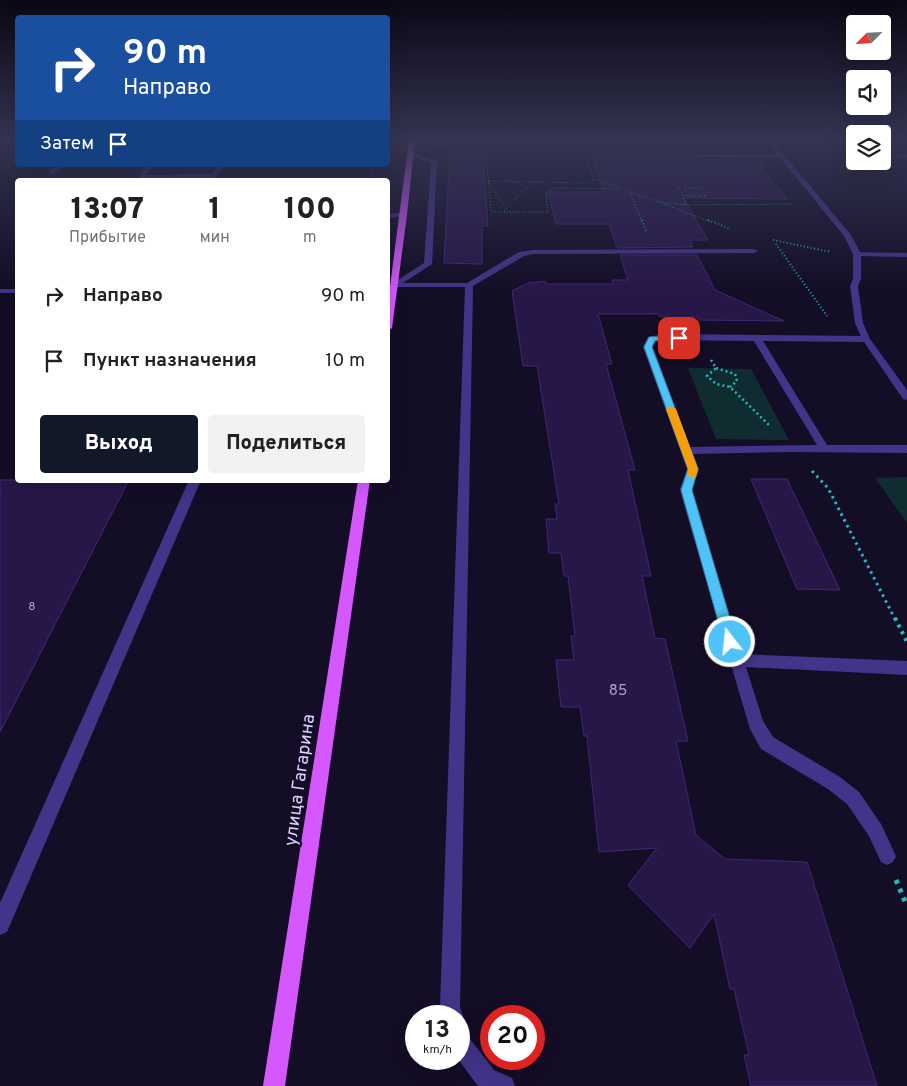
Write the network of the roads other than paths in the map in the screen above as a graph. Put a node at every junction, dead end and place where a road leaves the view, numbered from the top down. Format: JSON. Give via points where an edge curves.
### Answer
{"nodes":[{"id":1,"x":407,"y":190,"type":"edge"},
{"id":2,"x":432,"y":190,"type":"edge"},
{"id":3,"x":810,"y":190,"type":"edge"},
{"id":4,"x":404,"y":215,"type":"junction"},
{"id":5,"x":390,"y":216,"type":"edge"},
{"id":6,"x":754,"y":251,"type":"dead end"},
{"id":7,"x":856,"y":254,"type":"junction"},
{"id":8,"x":907,"y":255,"type":"edge"},
{"id":9,"x":394,"y":285,"type":"junction"},
{"id":10,"x":469,"y":285,"type":"junction"},
{"id":11,"x":0,"y":291,"type":"edge"},
{"id":12,"x":15,"y":291,"type":"edge"},
{"id":13,"x":390,"y":306,"type":"edge"},
{"id":14,"x":757,"y":338,"type":"junction"},
{"id":15,"x":866,"y":339,"type":"junction"},
{"id":16,"x":907,"y":397,"type":"edge"},
{"id":17,"x":824,"y":448,"type":"junction"},
{"id":18,"x":907,"y":449,"type":"edge"},
{"id":19,"x":686,"y":451,"type":"junction"},
{"id":20,"x":194,"y":483,"type":"edge"},
{"id":21,"x":364,"y":483,"type":"edge"},
{"id":22,"x":736,"y":660,"type":"junction"},
{"id":23,"x":907,"y":668,"type":"edge"},
{"id":24,"x":887,"y":856,"type":"dead end"},
{"id":25,"x":0,"y":925,"type":"edge"},
{"id":26,"x":450,"y":1005,"type":"edge"},
{"id":27,"x":470,"y":1057,"type":"edge"},
{"id":28,"x":274,"y":1086,"type":"edge"},
{"id":29,"x":504,"y":1086,"type":"edge"}],
"edges":[{"from":1,"to":4,"type":"main road"},
{"from":2,"to":9,"type":"street","via":[[428,264]]},
{"from":3,"to":7,"type":"street","via":[[847,235]]},
{"from":4,"to":5,"type":"street"},
{"from":4,"to":9,"type":"main road"},
{"from":6,"to":10,"type":"street","via":[[533,252],[522,254]]},
{"from":7,"to":8,"type":"street"},
{"from":7,"to":15,"type":"street","via":[[854,293],[859,323]]},
{"from":9,"to":10,"type":"street"},
{"from":9,"to":13,"type":"main road"},
{"from":10,"to":26,"type":"street"},
{"from":11,"to":12,"type":"street"},
{"from":14,"to":15,"type":"street"},
{"from":14,"to":17,"type":"street"},
{"from":14,"to":19,"type":"street","via":[[652,339],[648,347]]},
{"from":15,"to":16,"type":"street"},
{"from":17,"to":18,"type":"street"},
{"from":17,"to":19,"type":"street"},
{"from":19,"to":22,"type":"street","via":[[693,469],[686,490]]},
{"from":20,"to":25,"type":"street"},
{"from":21,"to":28,"type":"main road","name":"улица Гагарина"},
{"from":22,"to":23,"type":"street"},
{"from":22,"to":24,"type":"street","via":[[756,724],[767,744],[834,783],[853,798],[875,830]]},
{"from":27,"to":29,"type":"street","via":[[486,1078]]}]}
